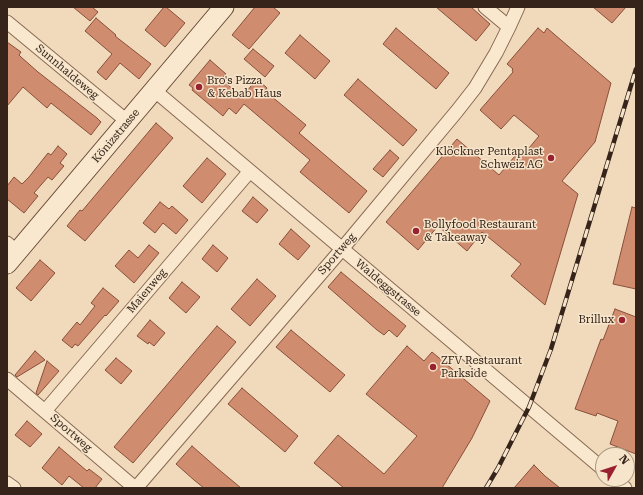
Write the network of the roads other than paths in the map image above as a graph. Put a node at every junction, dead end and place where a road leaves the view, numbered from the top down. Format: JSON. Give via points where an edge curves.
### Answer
{"nodes":[{"id":1,"x":224,"y":7,"type":"edge"},
{"id":2,"x":485,"y":7,"type":"edge"},
{"id":3,"x":518,"y":7,"type":"edge"},
{"id":4,"x":7,"y":22,"type":"edge"},
{"id":5,"x":509,"y":27,"type":"junction"},
{"id":6,"x":154,"y":90,"type":"junction"},
{"id":7,"x":128,"y":122,"type":"junction"},
{"id":8,"x":250,"y":171,"type":"junction"},
{"id":9,"x":342,"y":249,"type":"junction"},
{"id":10,"x":10,"y":253,"type":"edge"},
{"id":11,"x":7,"y":379,"type":"edge"},
{"id":12,"x":45,"y":411,"type":"junction"},
{"id":13,"x":595,"y":463,"type":"edge"},
{"id":14,"x":7,"y":483,"type":"edge"},
{"id":15,"x":14,"y":488,"type":"edge"},
{"id":16,"x":135,"y":488,"type":"edge"}],
"edges":[{"from":1,"to":6,"type":"main road","name":"Könizstrasse"},
{"from":2,"to":5,"type":"street"},
{"from":3,"to":5,"type":"street","name":"Sportweg"},
{"from":4,"to":7,"type":"street","name":"Sunnhaldeweg"},
{"from":5,"to":9,"type":"street","name":"Sportweg","via":[[475,88]]},
{"from":6,"to":7,"type":"main road","name":"Könizstrasse"},
{"from":6,"to":8,"type":"street","name":"Waldeggstrasse"},
{"from":7,"to":10,"type":"main road","name":"Könizstrasse"},
{"from":8,"to":9,"type":"street","name":"Waldeggstrasse"},
{"from":8,"to":12,"type":"street","name":"Maienweg"},
{"from":9,"to":13,"type":"street","name":"Waldeggstrasse"},
{"from":9,"to":16,"type":"street","name":"Sportweg"},
{"from":11,"to":12,"type":"street","name":"Sportweg"},
{"from":12,"to":16,"type":"street","name":"Sportweg"},
{"from":14,"to":15,"type":"street"}]}
